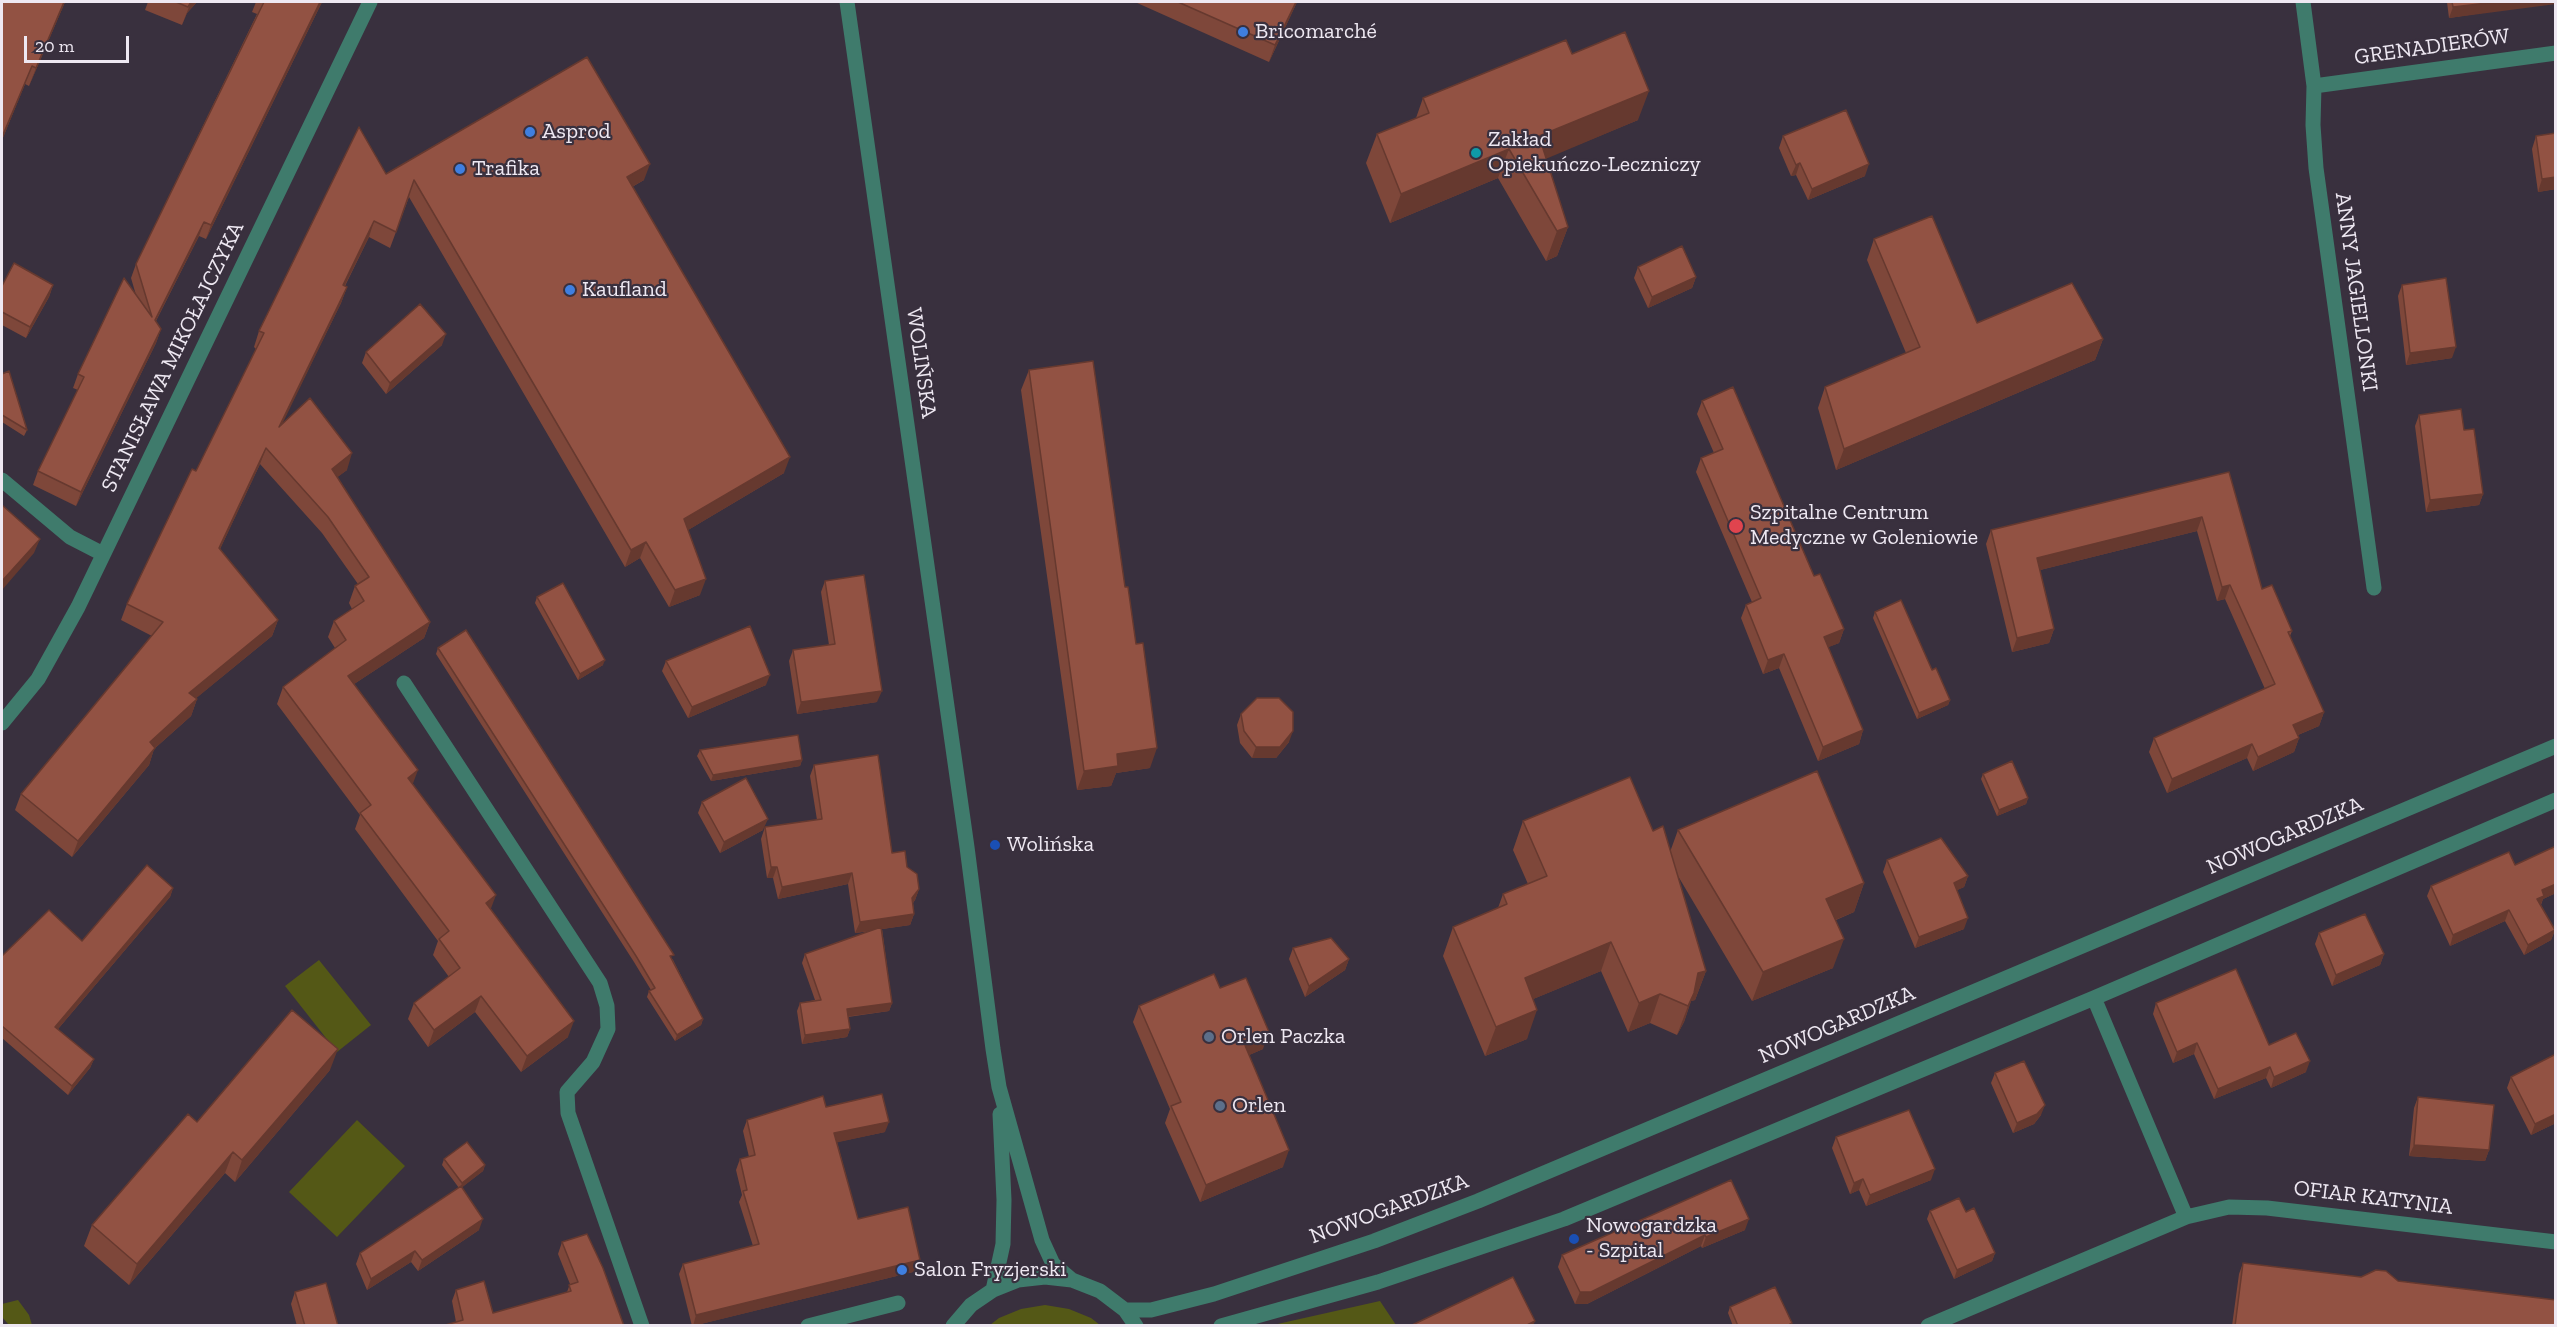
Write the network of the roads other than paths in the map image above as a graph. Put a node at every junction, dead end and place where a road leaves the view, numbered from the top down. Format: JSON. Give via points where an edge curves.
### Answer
{"nodes":[{"id":1,"x":370,"y":2,"type":"edge"},
{"id":2,"x":848,"y":2,"type":"edge"},
{"id":3,"x":2303,"y":2,"type":"edge"},
{"id":4,"x":2556,"y":53,"type":"edge"},
{"id":5,"x":2314,"y":86,"type":"junction"},
{"id":6,"x":2,"y":480,"type":"edge"},
{"id":7,"x":103,"y":554,"type":"junction"},
{"id":8,"x":2374,"y":588,"type":"dead end"},
{"id":9,"x":404,"y":683,"type":"dead end"},
{"id":10,"x":2,"y":723,"type":"edge"},
{"id":11,"x":2556,"y":746,"type":"edge"},
{"id":12,"x":2556,"y":800,"type":"edge"},
{"id":13,"x":2094,"y":998,"type":"junction"},
{"id":14,"x":999,"y":1087,"type":"junction"},
{"id":15,"x":2186,"y":1217,"type":"junction"},
{"id":16,"x":2556,"y":1242,"type":"edge"},
{"id":17,"x":1072,"y":1280,"type":"junction"},
{"id":18,"x":993,"y":1290,"type":"junction"},
{"id":19,"x":898,"y":1303,"type":"dead end"},
{"id":20,"x":1125,"y":1310,"type":"junction"},
{"id":21,"x":642,"y":1326,"type":"edge"},
{"id":22,"x":808,"y":1326,"type":"edge"},
{"id":23,"x":953,"y":1326,"type":"edge"},
{"id":24,"x":1136,"y":1326,"type":"edge"},
{"id":25,"x":1221,"y":1326,"type":"edge"},
{"id":26,"x":1928,"y":1326,"type":"edge"}],
"edges":[{"from":1,"to":7,"type":"street","name":"STANISŁAWA MIKOŁAJCZYKA"},
{"from":2,"to":14,"type":"street","name":"WOLIŃSKA"},
{"from":3,"to":5,"type":"street","name":"ANNY JAGIELLONKI"},
{"from":4,"to":5,"type":"street","name":"GRENADIERÓW"},
{"from":5,"to":8,"type":"street","name":"ANNY JAGIELLONKI","via":[[2316,168]]},
{"from":6,"to":7,"type":"street","via":[[70,537]]},
{"from":7,"to":10,"type":"street","name":"STANISŁAWA MIKOŁAJCZYKA","via":[[38,679]]},
{"from":9,"to":21,"type":"street","via":[[600,983],[608,1029],[592,1062],[567,1092],[568,1113]]},
{"from":11,"to":20,"type":"street","name":"NOWOGARDZKA","via":[[1478,1201],[1374,1241],[1214,1294],[1151,1310]]},
{"from":12,"to":13,"type":"street"},
{"from":13,"to":15,"type":"street"},
{"from":13,"to":25,"type":"street","via":[[1564,1219],[1378,1282]]},
{"from":14,"to":17,"type":"street","name":"WOLIŃSKA","via":[[1042,1240],[1053,1264]]},
{"from":14,"to":18,"type":"street","name":"WOLIŃSKA","via":[[1003,1244]]},
{"from":15,"to":16,"type":"street","name":"OFIAR KATYNIA","via":[[2229,1207],[2267,1208]]},
{"from":15,"to":26,"type":"street","name":"OFIAR KATYNIA"},
{"from":17,"to":18,"type":"street","via":[[1018,1280]]},
{"from":17,"to":20,"type":"street","via":[[1100,1291]]},
{"from":18,"to":23,"type":"street","via":[[971,1305]]},
{"from":19,"to":22,"type":"street"},
{"from":20,"to":24,"type":"street"}]}
